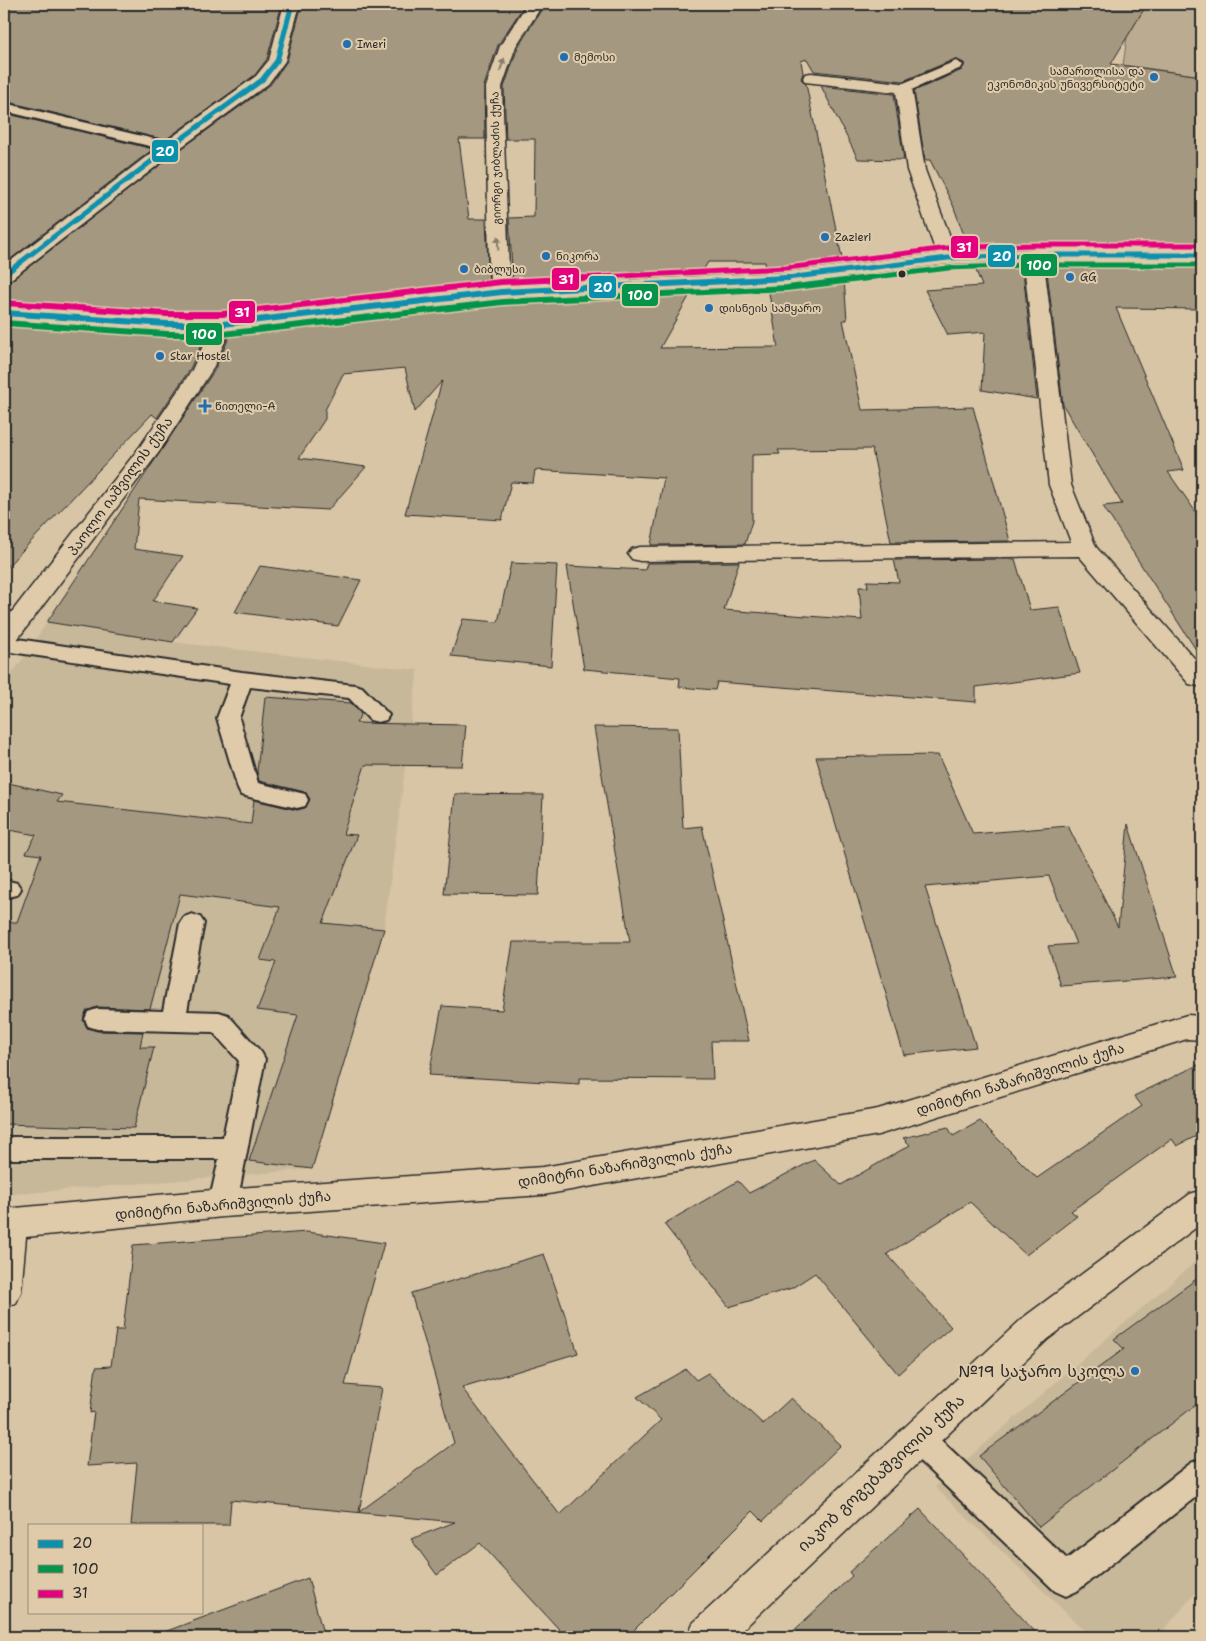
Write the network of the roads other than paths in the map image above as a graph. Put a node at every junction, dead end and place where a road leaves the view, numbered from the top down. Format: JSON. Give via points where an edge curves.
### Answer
{"nodes":[{"id":1,"x":292,"y":4,"type":"edge"},
{"id":2,"x":535,"y":4,"type":"edge"},
{"id":3,"x":956,"y":66,"type":"dead end"},
{"id":4,"x":811,"y":78,"type":"dead end"},
{"id":5,"x":904,"y":88,"type":"junction"},
{"id":6,"x":4,"y":107,"type":"edge"},
{"id":7,"x":170,"y":147,"type":"junction"},
{"id":8,"x":1202,"y":254,"type":"edge"},
{"id":9,"x":1033,"y":255,"type":"junction"},
{"id":10,"x":948,"y":258,"type":"junction"},
{"id":11,"x":4,"y":275,"type":"edge"},
{"id":12,"x":502,"y":292,"type":"junction"},
{"id":13,"x":4,"y":313,"type":"edge"},
{"id":14,"x":223,"y":324,"type":"junction"},
{"id":15,"x":1086,"y":549,"type":"junction"},
{"id":16,"x":640,"y":554,"type":"dead end"},
{"id":17,"x":4,"y":639,"type":"edge"},
{"id":18,"x":4,"y":644,"type":"edge"},
{"id":19,"x":1198,"y":678,"type":"dead end"},
{"id":20,"x":242,"y":679,"type":"junction"},
{"id":21,"x":378,"y":715,"type":"dead end"},
{"id":22,"x":297,"y":800,"type":"dead end"},
{"id":23,"x":192,"y":923,"type":"dead end"},
{"id":24,"x":97,"y":1019,"type":"dead end"},
{"id":25,"x":173,"y":1021,"type":"junction"},
{"id":26,"x":1202,"y":1028,"type":"edge"},
{"id":27,"x":4,"y":1148,"type":"edge"},
{"id":28,"x":234,"y":1148,"type":"junction"},
{"id":29,"x":223,"y":1203,"type":"junction"},
{"id":30,"x":1202,"y":1204,"type":"edge"},
{"id":31,"x":7,"y":1224,"type":"edge"},
{"id":32,"x":4,"y":1292,"type":"edge"},
{"id":33,"x":917,"y":1438,"type":"junction"},
{"id":34,"x":1202,"y":1473,"type":"edge"},
{"id":35,"x":707,"y":1637,"type":"edge"}],
"edges":[{"from":1,"to":7,"type":"street","via":[[277,61],[262,80]]},
{"from":12,"to":2,"type":"street","name":"გიორგი ჯიბლაძის ქუჩა","one_way":true,"via":[[498,270],[494,88],[508,46]]},
{"from":3,"to":5,"type":"lane"},
{"from":4,"to":5,"type":"street"},
{"from":5,"to":10,"type":"street","via":[[916,170]]},
{"from":6,"to":7,"type":"lane"},
{"from":7,"to":11,"type":"street"},
{"from":8,"to":9,"type":"street"},
{"from":9,"to":10,"type":"street"},
{"from":9,"to":15,"type":"street","via":[[1060,485]]},
{"from":10,"to":12,"type":"street","via":[[787,278]]},
{"from":12,"to":14,"type":"street"},
{"from":13,"to":14,"type":"street","via":[[167,324]]},
{"from":14,"to":17,"type":"street","name":"პაოლო იაშვილის ქუჩა","via":[[202,370],[148,452]]},
{"from":15,"to":16,"type":"street"},
{"from":15,"to":19,"type":"street"},
{"from":18,"to":20,"type":"lane"},
{"from":20,"to":21,"type":"lane","via":[[355,692]]},
{"from":20,"to":22,"type":"lane","via":[[228,718],[250,789]]},
{"from":23,"to":25,"type":"lane"},
{"from":24,"to":25,"type":"lane"},
{"from":25,"to":28,"type":"lane","via":[[219,1022],[252,1059]]},
{"from":26,"to":29,"type":"street","name":"დიმიტრი ნაზარიშვილის ქუჩა","via":[[1187,1027],[878,1122],[543,1181]]},
{"from":27,"to":28,"type":"lane"},
{"from":28,"to":29,"type":"lane"},
{"from":29,"to":31,"type":"street","name":"დიმიტრი ნაზარიშვილის ქუჩა"},
{"from":30,"to":33,"type":"street","name":"იაკობ გოგებაშვილის ქუჩა","via":[[1036,1328]]},
{"from":31,"to":32,"type":"street"},
{"from":33,"to":34,"type":"lane","via":[[1066,1580]]},
{"from":33,"to":35,"type":"street","name":"იაკობ გოგებაშვილის ქუჩა"}]}
